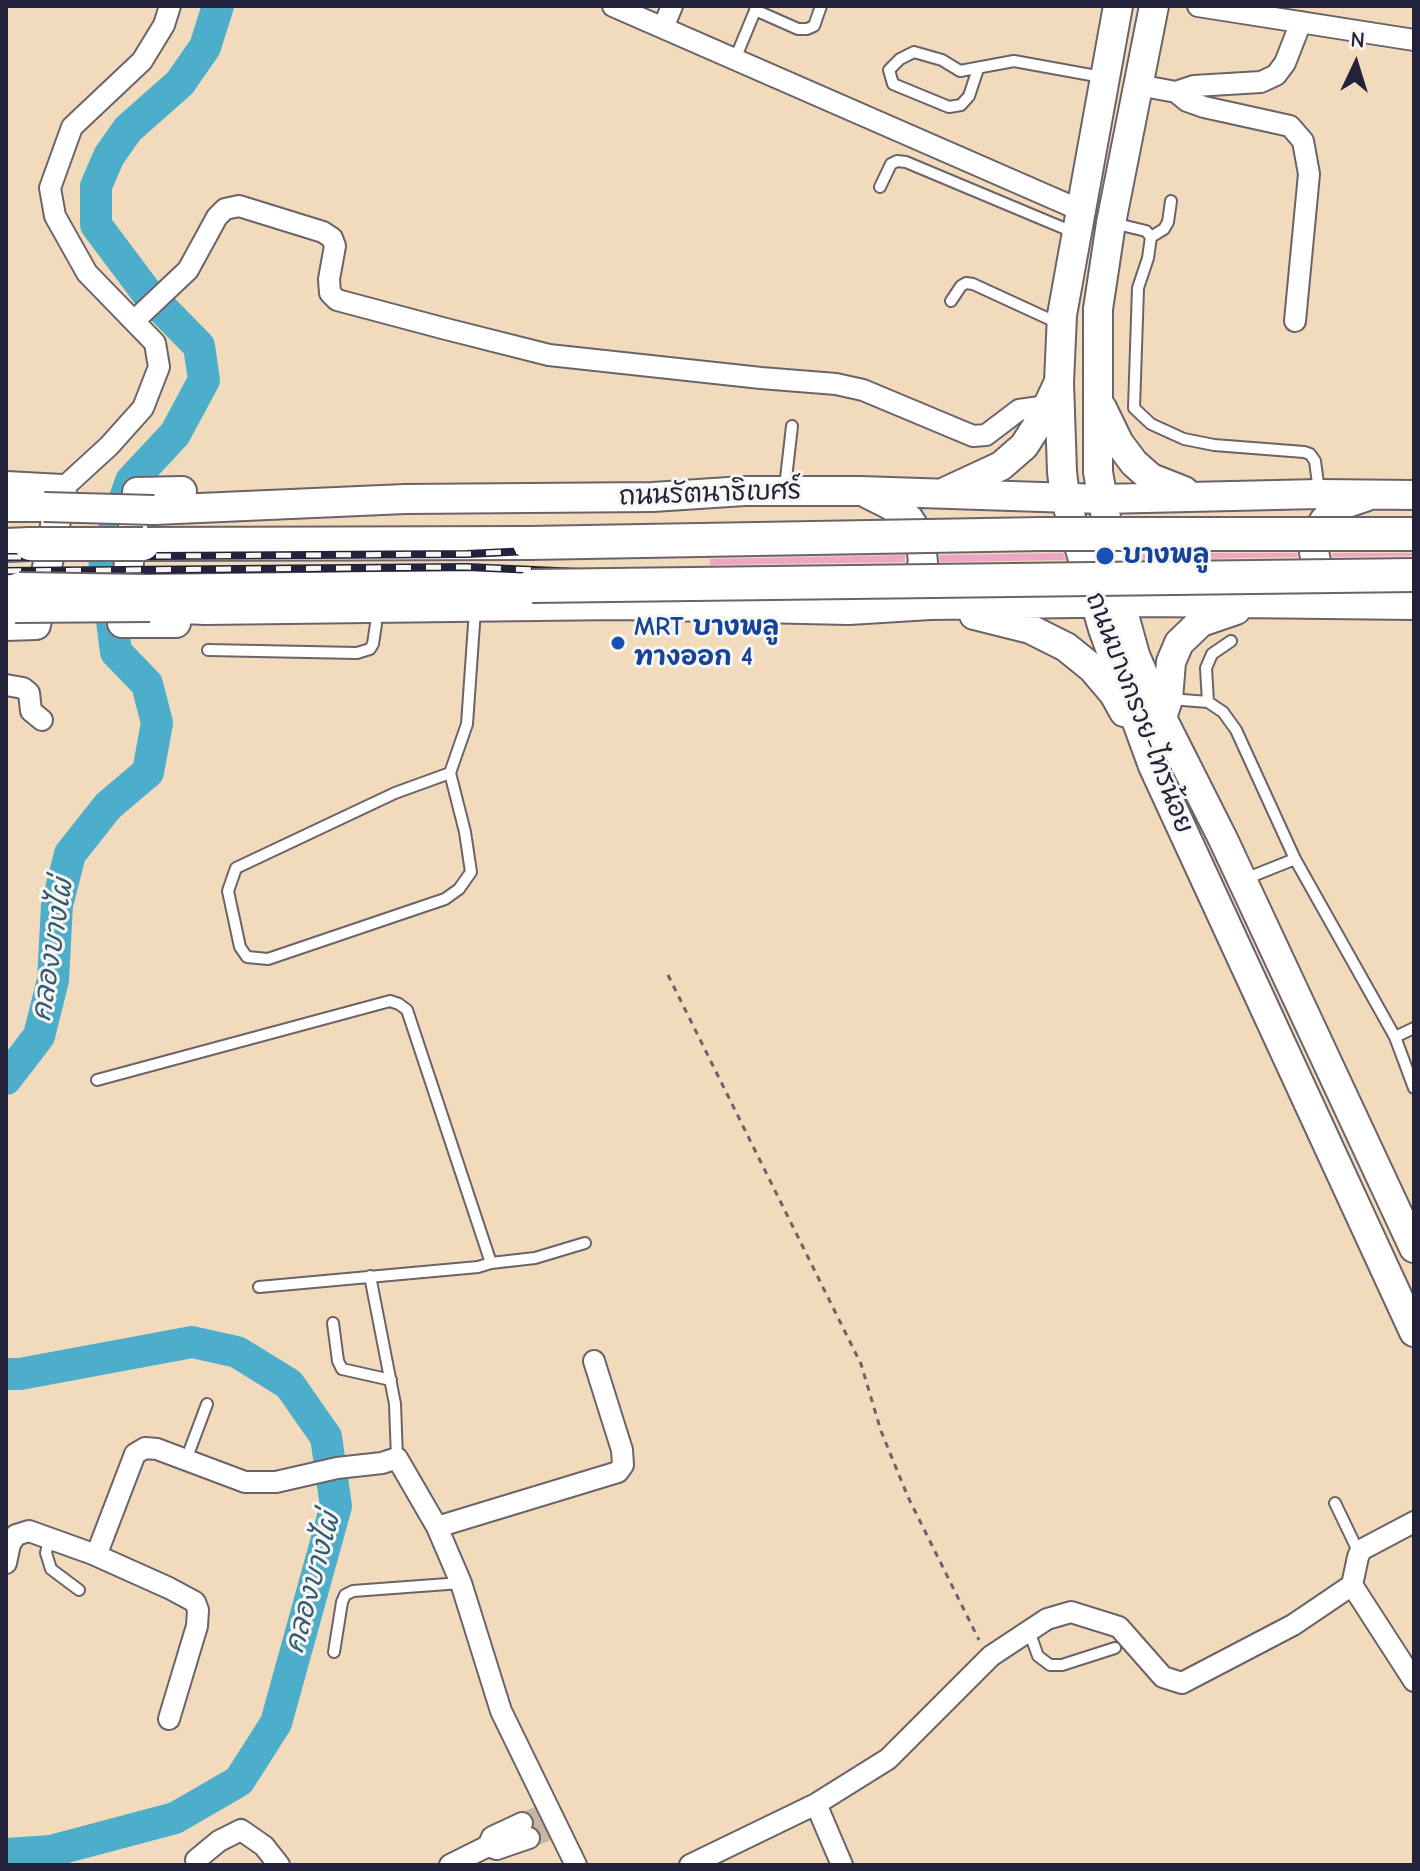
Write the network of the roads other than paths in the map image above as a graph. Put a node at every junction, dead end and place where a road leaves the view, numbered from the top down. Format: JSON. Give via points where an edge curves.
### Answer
{"nodes":[{"id":1,"x":170,"y":6,"type":"edge"},
{"id":2,"x":613,"y":6,"type":"edge"},
{"id":3,"x":672,"y":6,"type":"edge"},
{"id":4,"x":821,"y":6,"type":"edge"},
{"id":5,"x":1118,"y":6,"type":"edge"},
{"id":6,"x":1154,"y":6,"type":"edge"},
{"id":7,"x":1198,"y":6,"type":"edge"},
{"id":8,"x":756,"y":8,"type":"edge"},
{"id":9,"x":1301,"y":22,"type":"junction"},
{"id":10,"x":663,"y":28,"type":"junction"},
{"id":11,"x":1414,"y":40,"type":"edge"},
{"id":12,"x":735,"y":59,"type":"junction"},
{"id":13,"x":978,"y":69,"type":"junction"},
{"id":14,"x":1104,"y":78,"type":"junction"},
{"id":15,"x":1138,"y":85,"type":"junction"},
{"id":16,"x":1176,"y":92,"type":"junction"},
{"id":17,"x":880,"y":187,"type":"dead end"},
{"id":18,"x":1171,"y":201,"type":"dead end"},
{"id":19,"x":1078,"y":221,"type":"junction"},
{"id":20,"x":1111,"y":223,"type":"junction"},
{"id":21,"x":1151,"y":237,"type":"junction"},
{"id":22,"x":951,"y":301,"type":"dead end"},
{"id":23,"x":139,"y":315,"type":"junction"},
{"id":24,"x":1295,"y":321,"type":"dead end"},
{"id":25,"x":1062,"y":324,"type":"junction"},
{"id":26,"x":1056,"y":404,"type":"junction"},
{"id":27,"x":1098,"y":411,"type":"junction"},
{"id":28,"x":792,"y":426,"type":"dead end"},
{"id":29,"x":6,"y":486,"type":"edge"},
{"id":30,"x":784,"y":491,"type":"junction"},
{"id":31,"x":860,"y":491,"type":"junction"},
{"id":32,"x":943,"y":493,"type":"junction"},
{"id":33,"x":1319,"y":494,"type":"junction"},
{"id":34,"x":1384,"y":495,"type":"junction"},
{"id":35,"x":1414,"y":495,"type":"edge"},
{"id":36,"x":1198,"y":496,"type":"junction"},
{"id":37,"x":1065,"y":497,"type":"junction"},
{"id":38,"x":53,"y":498,"type":"junction"},
{"id":39,"x":450,"y":498,"type":"junction"},
{"id":40,"x":1102,"y":499,"type":"junction"},
{"id":41,"x":6,"y":507,"type":"edge"},
{"id":42,"x":1414,"y":534,"type":"edge"},
{"id":43,"x":18,"y":544,"type":"edge"},
{"id":44,"x":1414,"y":575,"type":"edge"},
{"id":45,"x":147,"y":599,"type":"junction"},
{"id":46,"x":1305,"y":603,"type":"junction"},
{"id":47,"x":10,"y":604,"type":"edge"},
{"id":48,"x":1108,"y":604,"type":"junction"},
{"id":49,"x":1376,"y":604,"type":"junction"},
{"id":50,"x":930,"y":605,"type":"junction"},
{"id":51,"x":1414,"y":605,"type":"edge"},
{"id":52,"x":462,"y":607,"type":"junction"},
{"id":53,"x":871,"y":609,"type":"junction"},
{"id":54,"x":376,"y":624,"type":"junction"},
{"id":55,"x":1231,"y":641,"type":"dead end"},
{"id":56,"x":208,"y":650,"type":"dead end"},
{"id":57,"x":6,"y":685,"type":"edge"},
{"id":58,"x":1208,"y":702,"type":"junction"},
{"id":59,"x":1165,"y":708,"type":"junction"},
{"id":60,"x":42,"y":720,"type":"dead end"},
{"id":61,"x":1153,"y":766,"type":"junction"},
{"id":62,"x":450,"y":773,"type":"junction"},
{"id":63,"x":1295,"y":859,"type":"junction"},
{"id":64,"x":1242,"y":880,"type":"junction"},
{"id":65,"x":1414,"y":1028,"type":"edge"},
{"id":66,"x":1395,"y":1037,"type":"junction"},
{"id":67,"x":97,"y":1080,"type":"dead end"},
{"id":68,"x":1414,"y":1088,"type":"edge"},
{"id":69,"x":585,"y":1243,"type":"dead end"},
{"id":70,"x":1414,"y":1248,"type":"edge"},
{"id":71,"x":491,"y":1263,"type":"junction"},
{"id":72,"x":370,"y":1276,"type":"junction"},
{"id":73,"x":259,"y":1287,"type":"dead end"},
{"id":74,"x":333,"y":1323,"type":"dead end"},
{"id":75,"x":1414,"y":1332,"type":"edge"},
{"id":76,"x":594,"y":1361,"type":"dead end"},
{"id":77,"x":391,"y":1380,"type":"junction"},
{"id":78,"x":207,"y":1404,"type":"dead end"},
{"id":79,"x":397,"y":1458,"type":"junction"},
{"id":80,"x":186,"y":1460,"type":"junction"},
{"id":81,"x":1335,"y":1503,"type":"dead end"},
{"id":82,"x":1414,"y":1522,"type":"edge"},
{"id":83,"x":437,"y":1527,"type":"junction"},
{"id":84,"x":49,"y":1539,"type":"junction"},
{"id":85,"x":1359,"y":1553,"type":"junction"},
{"id":86,"x":93,"y":1554,"type":"junction"},
{"id":87,"x":6,"y":1563,"type":"edge"},
{"id":88,"x":461,"y":1583,"type":"junction"},
{"id":89,"x":1352,"y":1585,"type":"junction"},
{"id":90,"x":79,"y":1590,"type":"dead end"},
{"id":91,"x":1029,"y":1631,"type":"junction"},
{"id":92,"x":1115,"y":1648,"type":"dead end"},
{"id":93,"x":334,"y":1652,"type":"dead end"},
{"id":94,"x":1414,"y":1681,"type":"edge"},
{"id":95,"x":169,"y":1719,"type":"dead end"},
{"id":96,"x":816,"y":1804,"type":"junction"},
{"id":97,"x":540,"y":1825,"type":"junction"},
{"id":98,"x":196,"y":1860,"type":"dead end"},
{"id":99,"x":279,"y":1865,"type":"edge"},
{"id":100,"x":450,"y":1865,"type":"edge"},
{"id":101,"x":576,"y":1865,"type":"edge"},
{"id":102,"x":690,"y":1865,"type":"edge"},
{"id":103,"x":842,"y":1865,"type":"edge"}],
"edges":[{"from":1,"to":23,"type":"street","via":[[142,61],[72,127],[50,188],[55,216],[87,273]]},
{"from":2,"to":10,"type":"street"},
{"from":3,"to":10,"type":"street"},
{"from":4,"to":8,"type":"lane","via":[[814,26],[807,29]]},
{"from":5,"to":14,"type":"main road","name":"ถนนบางกรวย-ไทรน้อย"},
{"from":6,"to":15,"type":"main road","name":"ถนนบางกรวย-ไทรน้อย"},
{"from":7,"to":9,"type":"street"},
{"from":8,"to":12,"type":"lane"},
{"from":9,"to":11,"type":"street"},
{"from":9,"to":16,"type":"street","via":[[1276,75],[1261,82]]},
{"from":10,"to":12,"type":"street"},
{"from":12,"to":19,"type":"street"},
{"from":13,"to":13,"type":"lane","via":[[960,71],[914,52],[889,70],[893,84],[949,107],[961,105],[969,96]]},
{"from":13,"to":14,"type":"lane","via":[[1014,61]]},
{"from":14,"to":19,"type":"main road","name":"ถนนบางกรวย-ไทรน้อย"},
{"from":15,"to":16,"type":"street"},
{"from":15,"to":20,"type":"main road","name":"ถนนบางกรวย-ไทรน้อย"},
{"from":16,"to":24,"type":"street","via":[[1204,107],[1290,126],[1303,141],[1309,174]]},
{"from":17,"to":19,"type":"lane","via":[[891,164],[906,162]]},
{"from":18,"to":21,"type":"lane","via":[[1168,222]]},
{"from":19,"to":25,"type":"main road","name":"ถนนบางกรวย-ไทรน้อย"},
{"from":20,"to":21,"type":"lane","via":[[1146,231]]},
{"from":20,"to":27,"type":"main road","name":"ถนนบางกรวย-ไทรน้อย","via":[[1098,309]]},
{"from":21,"to":33,"type":"lane","via":[[1138,288],[1134,408],[1151,424],[1184,439],[1310,454]]},
{"from":22,"to":25,"type":"lane","via":[[961,286],[973,284]]},
{"from":23,"to":26,"type":"street","via":[[188,270],[217,217],[239,206],[332,238],[330,293],[337,300],[549,355],[836,384],[973,436],[986,435],[1019,410]]},
{"from":23,"to":38,"type":"street","via":[[155,343],[159,367],[143,408]]},
{"from":25,"to":26,"type":"main road","name":"ถนนบางกรวย-ไทรน้อย"},
{"from":26,"to":27,"type":"main road"},
{"from":26,"to":32,"type":"main road","via":[[1001,466]]},
{"from":26,"to":37,"type":"main road","name":"ถนนบางกรวย-ไทรน้อย"},
{"from":27,"to":36,"type":"main road","via":[[1134,463],[1151,478]]},
{"from":27,"to":40,"type":"main road","name":"ถนนบางกรวย-ไทรน้อย"},
{"from":28,"to":30,"type":"lane"},
{"from":29,"to":38,"type":"main road"},
{"from":30,"to":31,"type":"main road","name":"ถนนรัตนาธิเบศร์"},
{"from":30,"to":39,"type":"main road","name":"ถนนรัตนาธิเบศร์"},
{"from":31,"to":32,"type":"main road","name":"ถนนรัตนาธิเบศร์"},
{"from":31,"to":53,"type":"main road","via":[[909,519],[920,536],[923,562],[908,593],[892,605]]},
{"from":32,"to":37,"type":"main road","name":"ถนนรัตนาธิเบศร์"},
{"from":33,"to":34,"type":"main road","name":"ถนนรัตนาธิเบศร์"},
{"from":33,"to":36,"type":"main road","name":"ถนนรัตนาธิเบศร์"},
{"from":34,"to":35,"type":"main road","name":"ถนนรัตนาธิเบศร์"},
{"from":34,"to":49,"type":"main road","via":[[1338,506],[1317,533],[1314,552],[1328,586],[1342,596]]},
{"from":36,"to":40,"type":"main road","name":"ถนนรัตนาธิเบศร์"},
{"from":37,"to":40,"type":"main road","name":"ถนนรัตนาธิเบศร์"},
{"from":37,"to":48,"type":"main road","name":"ถนนบางกรวย-ไทรน้อย"},
{"from":38,"to":39,"type":"main road","name":"ถนนรัตนาธิเบศร์","bridge":true,"via":[[154,510]]},
{"from":38,"to":41,"type":"main road","name":"ถนนรัตนาธิเบศร์"},
{"from":38,"to":47,"type":"main road","via":[[36,625]]},
{"from":39,"to":54,"type":"main road","via":[[433,486],[137,492],[122,623]]},
{"from":40,"to":48,"type":"main road","name":"ถนนบางกรวย-ไทรน้อย"},
{"from":42,"to":43,"type":"main road","name":"ถนนรัตนาธิเบศร์","bridge":true},
{"from":44,"to":45,"type":"main road","bridge":true,"via":[[532,586]]},
{"from":45,"to":47,"type":"main road","bridge":true},
{"from":45,"to":52,"type":"main road","via":[[204,610]]},
{"from":46,"to":48,"type":"main road"},
{"from":46,"to":49,"type":"main road"},
{"from":46,"to":59,"type":"main road","via":[[1229,610],[1201,622],[1179,643],[1171,662]]},
{"from":48,"to":50,"type":"main road"},
{"from":48,"to":59,"type":"main road","name":"ถนนบางกรวย-ไทรน้อย"},
{"from":48,"to":61,"type":"main road","name":"ถนนบางกรวย-ไทรน้อย"},
{"from":49,"to":51,"type":"main road"},
{"from":50,"to":53,"type":"main road"},
{"from":50,"to":61,"type":"main road","via":[[1030,629],[1066,647],[1114,694]]},
{"from":52,"to":53,"type":"main road"},
{"from":52,"to":54,"type":"main road","via":[[438,623]]},
{"from":52,"to":62,"type":"lane","via":[[467,724]]},
{"from":54,"to":56,"type":"lane","via":[[370,649],[357,653]]},
{"from":55,"to":58,"type":"lane","via":[[1212,654],[1206,668]]},
{"from":57,"to":60,"type":"street","via":[[29,693],[31,711]]},
{"from":58,"to":59,"type":"lane"},
{"from":58,"to":63,"type":"lane","via":[[1236,730]]},
{"from":59,"to":64,"type":"main road","name":"ถนนบางกรวย-ไทรน้อย"},
{"from":61,"to":75,"type":"main road","name":"ถนนบางกรวย-ไทรน้อย"},
{"from":62,"to":62,"type":"lane","via":[[395,793],[236,868],[228,891],[247,957],[268,959],[445,899],[459,889],[471,872]]},
{"from":63,"to":64,"type":"lane"},
{"from":63,"to":66,"type":"lane"},
{"from":64,"to":70,"type":"main road","name":"ถนนบางกรวย-ไทรน้อย"},
{"from":65,"to":66,"type":"lane"},
{"from":66,"to":68,"type":"lane"},
{"from":67,"to":71,"type":"lane","via":[[390,1001],[399,1004],[407,1010]]},
{"from":69,"to":71,"type":"lane","via":[[535,1258]]},
{"from":71,"to":72,"type":"lane"},
{"from":72,"to":73,"type":"lane"},
{"from":72,"to":77,"type":"lane"},
{"from":74,"to":77,"type":"lane","via":[[342,1369]]},
{"from":76,"to":83,"type":"street","via":[[622,1450],[618,1472]]},
{"from":77,"to":79,"type":"lane"},
{"from":78,"to":80,"type":"lane"},
{"from":79,"to":80,"type":"street","via":[[276,1482],[245,1482]]},
{"from":79,"to":83,"type":"street"},
{"from":80,"to":86,"type":"street","via":[[145,1448],[135,1454]]},
{"from":81,"to":85,"type":"lane"},
{"from":82,"to":85,"type":"street"},
{"from":83,"to":88,"type":"street"},
{"from":84,"to":86,"type":"street"},
{"from":84,"to":87,"type":"street","via":[[29,1531],[16,1535]]},
{"from":84,"to":90,"type":"lane","via":[[51,1569]]},
{"from":85,"to":89,"type":"street"},
{"from":86,"to":95,"type":"street","via":[[195,1602],[197,1626]]},
{"from":88,"to":93,"type":"lane","via":[[345,1595]]},
{"from":88,"to":97,"type":"street"},
{"from":89,"to":91,"type":"street","via":[[1293,1625],[1182,1683],[1163,1677],[1131,1637],[1108,1622],[1071,1612]]},
{"from":89,"to":94,"type":"street"},
{"from":91,"to":92,"type":"lane","via":[[1038,1656],[1050,1665]]},
{"from":91,"to":96,"type":"street","via":[[991,1656],[888,1759]]},
{"from":96,"to":102,"type":"street"},
{"from":96,"to":103,"type":"street"},
{"from":97,"to":100,"type":"street","via":[[497,1849],[488,1846]]},
{"from":97,"to":101,"type":"street"},
{"from":98,"to":99,"type":"street","via":[[241,1830]]}]}
